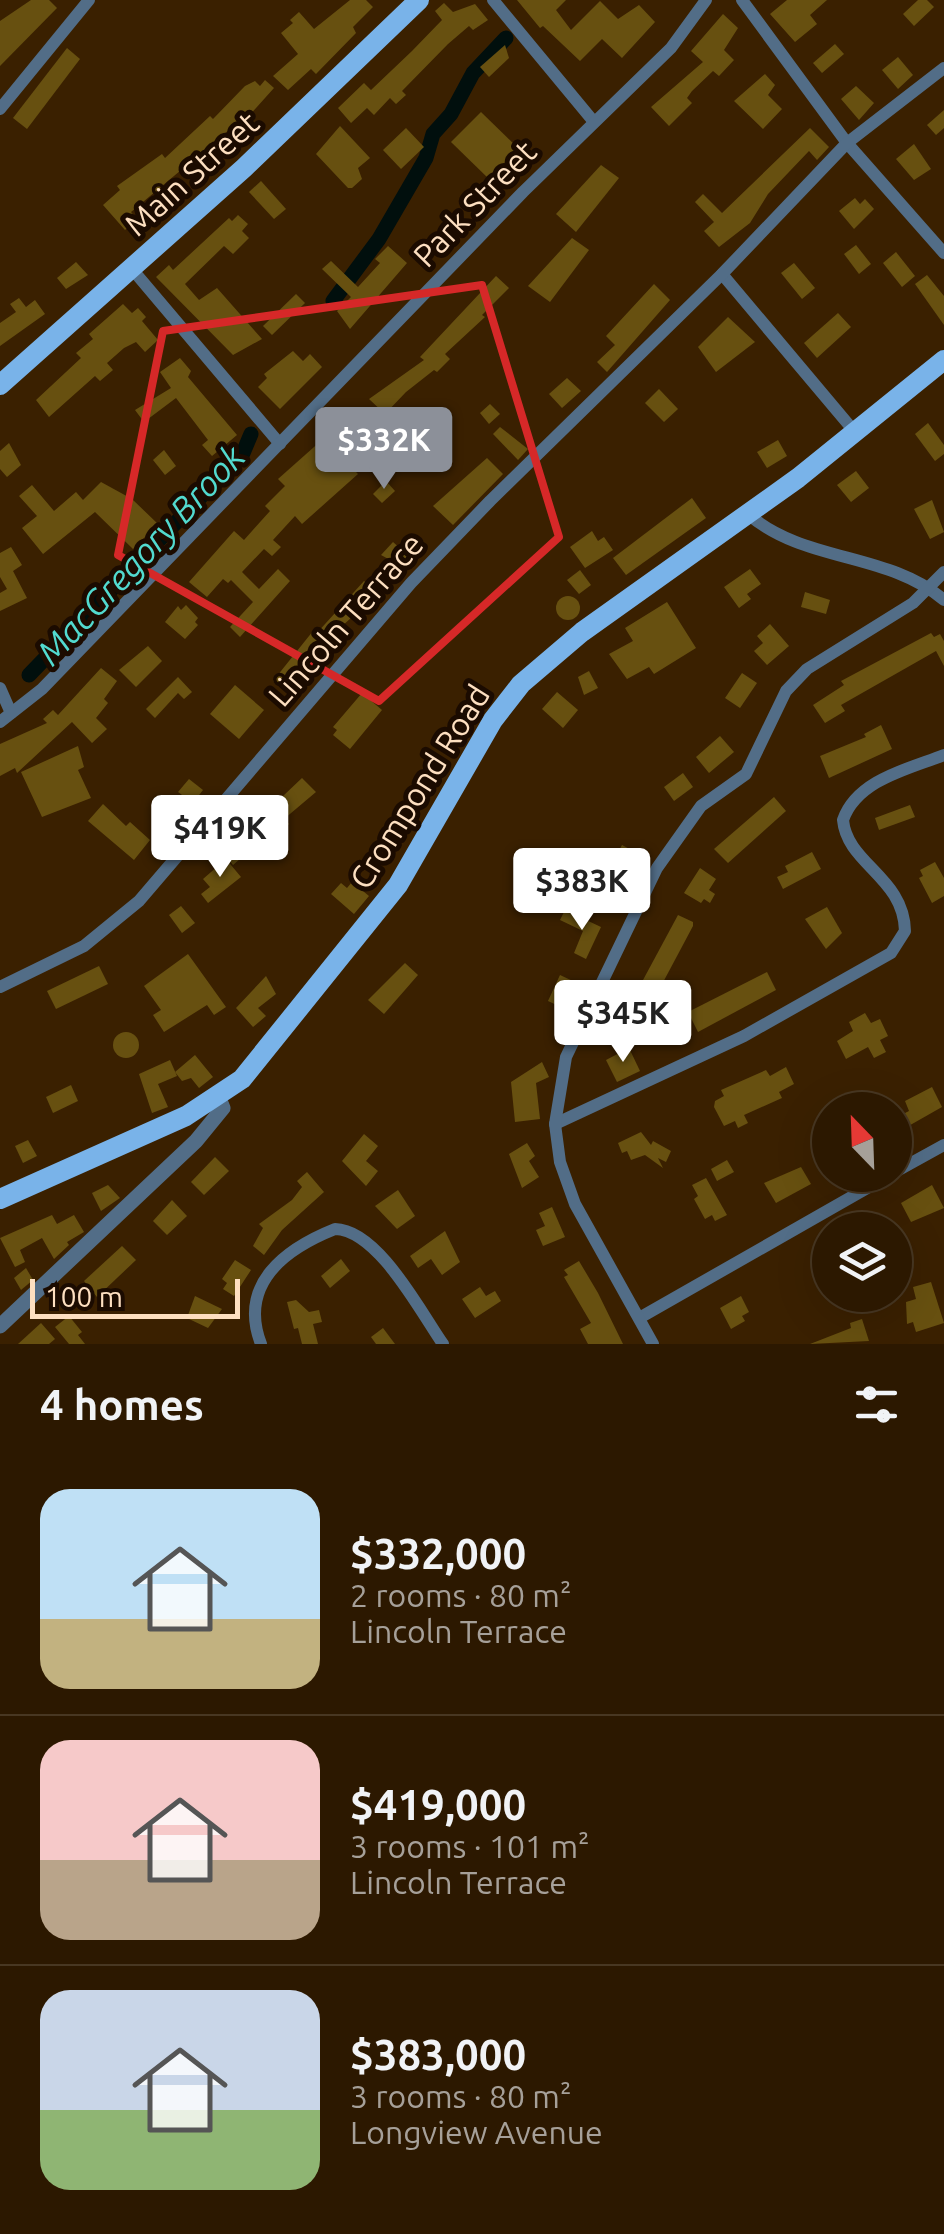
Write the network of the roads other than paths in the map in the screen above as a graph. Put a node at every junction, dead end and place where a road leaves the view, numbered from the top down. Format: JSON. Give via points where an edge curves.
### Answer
{"nodes":[{"id":1,"x":89,"y":0,"type":"edge"},
{"id":2,"x":419,"y":0,"type":"edge"},
{"id":3,"x":493,"y":0,"type":"edge"},
{"id":4,"x":706,"y":0,"type":"edge"},
{"id":5,"x":742,"y":0,"type":"edge"},
{"id":6,"x":944,"y":68,"type":"edge"},
{"id":7,"x":0,"y":109,"type":"edge"},
{"id":8,"x":594,"y":122,"type":"junction"},
{"id":9,"x":847,"y":143,"type":"junction"},
{"id":10,"x":944,"y":254,"type":"edge"},
{"id":11,"x":132,"y":269,"type":"junction"},
{"id":12,"x":722,"y":274,"type":"junction"},
{"id":13,"x":944,"y":360,"type":"edge"},
{"id":14,"x":0,"y":386,"type":"edge"},
{"id":15,"x":854,"y":431,"type":"junction"},
{"id":16,"x":280,"y":444,"type":"junction"},
{"id":17,"x":748,"y":514,"type":"junction"},
{"id":18,"x":944,"y":572,"type":"edge"},
{"id":19,"x":928,"y":588,"type":"junction"},
{"id":20,"x":944,"y":600,"type":"edge"},
{"id":21,"x":0,"y":688,"type":"edge"},
{"id":22,"x":6,"y":718,"type":"edge"},
{"id":23,"x":944,"y":754,"type":"edge"},
{"id":24,"x":0,"y":988,"type":"edge"},
{"id":25,"x":219,"y":1098,"type":"junction"},
{"id":26,"x":555,"y":1124,"type":"junction"},
{"id":27,"x":944,"y":1145,"type":"edge"},
{"id":28,"x":912,"y":1163,"type":"edge"},
{"id":29,"x":861,"y":1192,"type":"edge"},
{"id":30,"x":0,"y":1199,"type":"edge"},
{"id":31,"x":642,"y":1317,"type":"junction"},
{"id":32,"x":0,"y":1326,"type":"edge"},
{"id":33,"x":261,"y":1344,"type":"edge"},
{"id":34,"x":443,"y":1344,"type":"edge"},
{"id":35,"x":652,"y":1344,"type":"edge"}],
"edges":[{"from":1,"to":7,"type":"street"},
{"from":2,"to":11,"type":"main road","name":"Main Street"},
{"from":3,"to":8,"type":"street"},
{"from":4,"to":8,"type":"street","name":"Park Street","via":[[670,48]]},
{"from":5,"to":9,"type":"street"},
{"from":6,"to":9,"type":"street","name":"Lincoln Terrace"},
{"from":8,"to":16,"type":"street","name":"Park Street"},
{"from":9,"to":10,"type":"street"},
{"from":9,"to":12,"type":"street","name":"Lincoln Terrace"},
{"from":11,"to":14,"type":"main road","name":"Main Street"},
{"from":11,"to":16,"type":"street"},
{"from":12,"to":15,"type":"street"},
{"from":12,"to":24,"type":"street","name":"Lincoln Terrace","via":[[411,583],[140,902],[84,946]]},
{"from":13,"to":15,"type":"main road","name":"Crompond Road"},
{"from":15,"to":17,"type":"main road","name":"Crompond Road"},
{"from":16,"to":22,"type":"street","name":"Park Street"},
{"from":17,"to":19,"type":"street","via":[[801,547]]},
{"from":17,"to":25,"type":"main road","name":"Crompond Road","via":[[570,640],[521,684],[493,720],[398,885],[265,1054]]},
{"from":18,"to":19,"type":"street"},
{"from":19,"to":20,"type":"street"},
{"from":19,"to":26,"type":"street","via":[[807,669],[775,708],[746,774],[688,820],[593,994],[566,1057]]},
{"from":21,"to":22,"type":"street"},
{"from":23,"to":26,"type":"street","via":[[864,789],[843,820],[850,843],[896,893],[905,931],[891,954],[744,1036]]},
{"from":25,"to":30,"type":"main road","name":"Crompond Road"},
{"from":25,"to":32,"type":"street","via":[[223,1108],[196,1141]]},
{"from":26,"to":31,"type":"street","via":[[576,1204]]},
{"from":27,"to":28,"type":"street"},
{"from":29,"to":31,"type":"street"},
{"from":31,"to":35,"type":"street"},
{"from":33,"to":34,"type":"street","via":[[254,1302],[265,1280],[284,1256],[335,1229],[358,1234],[374,1248]]}]}
